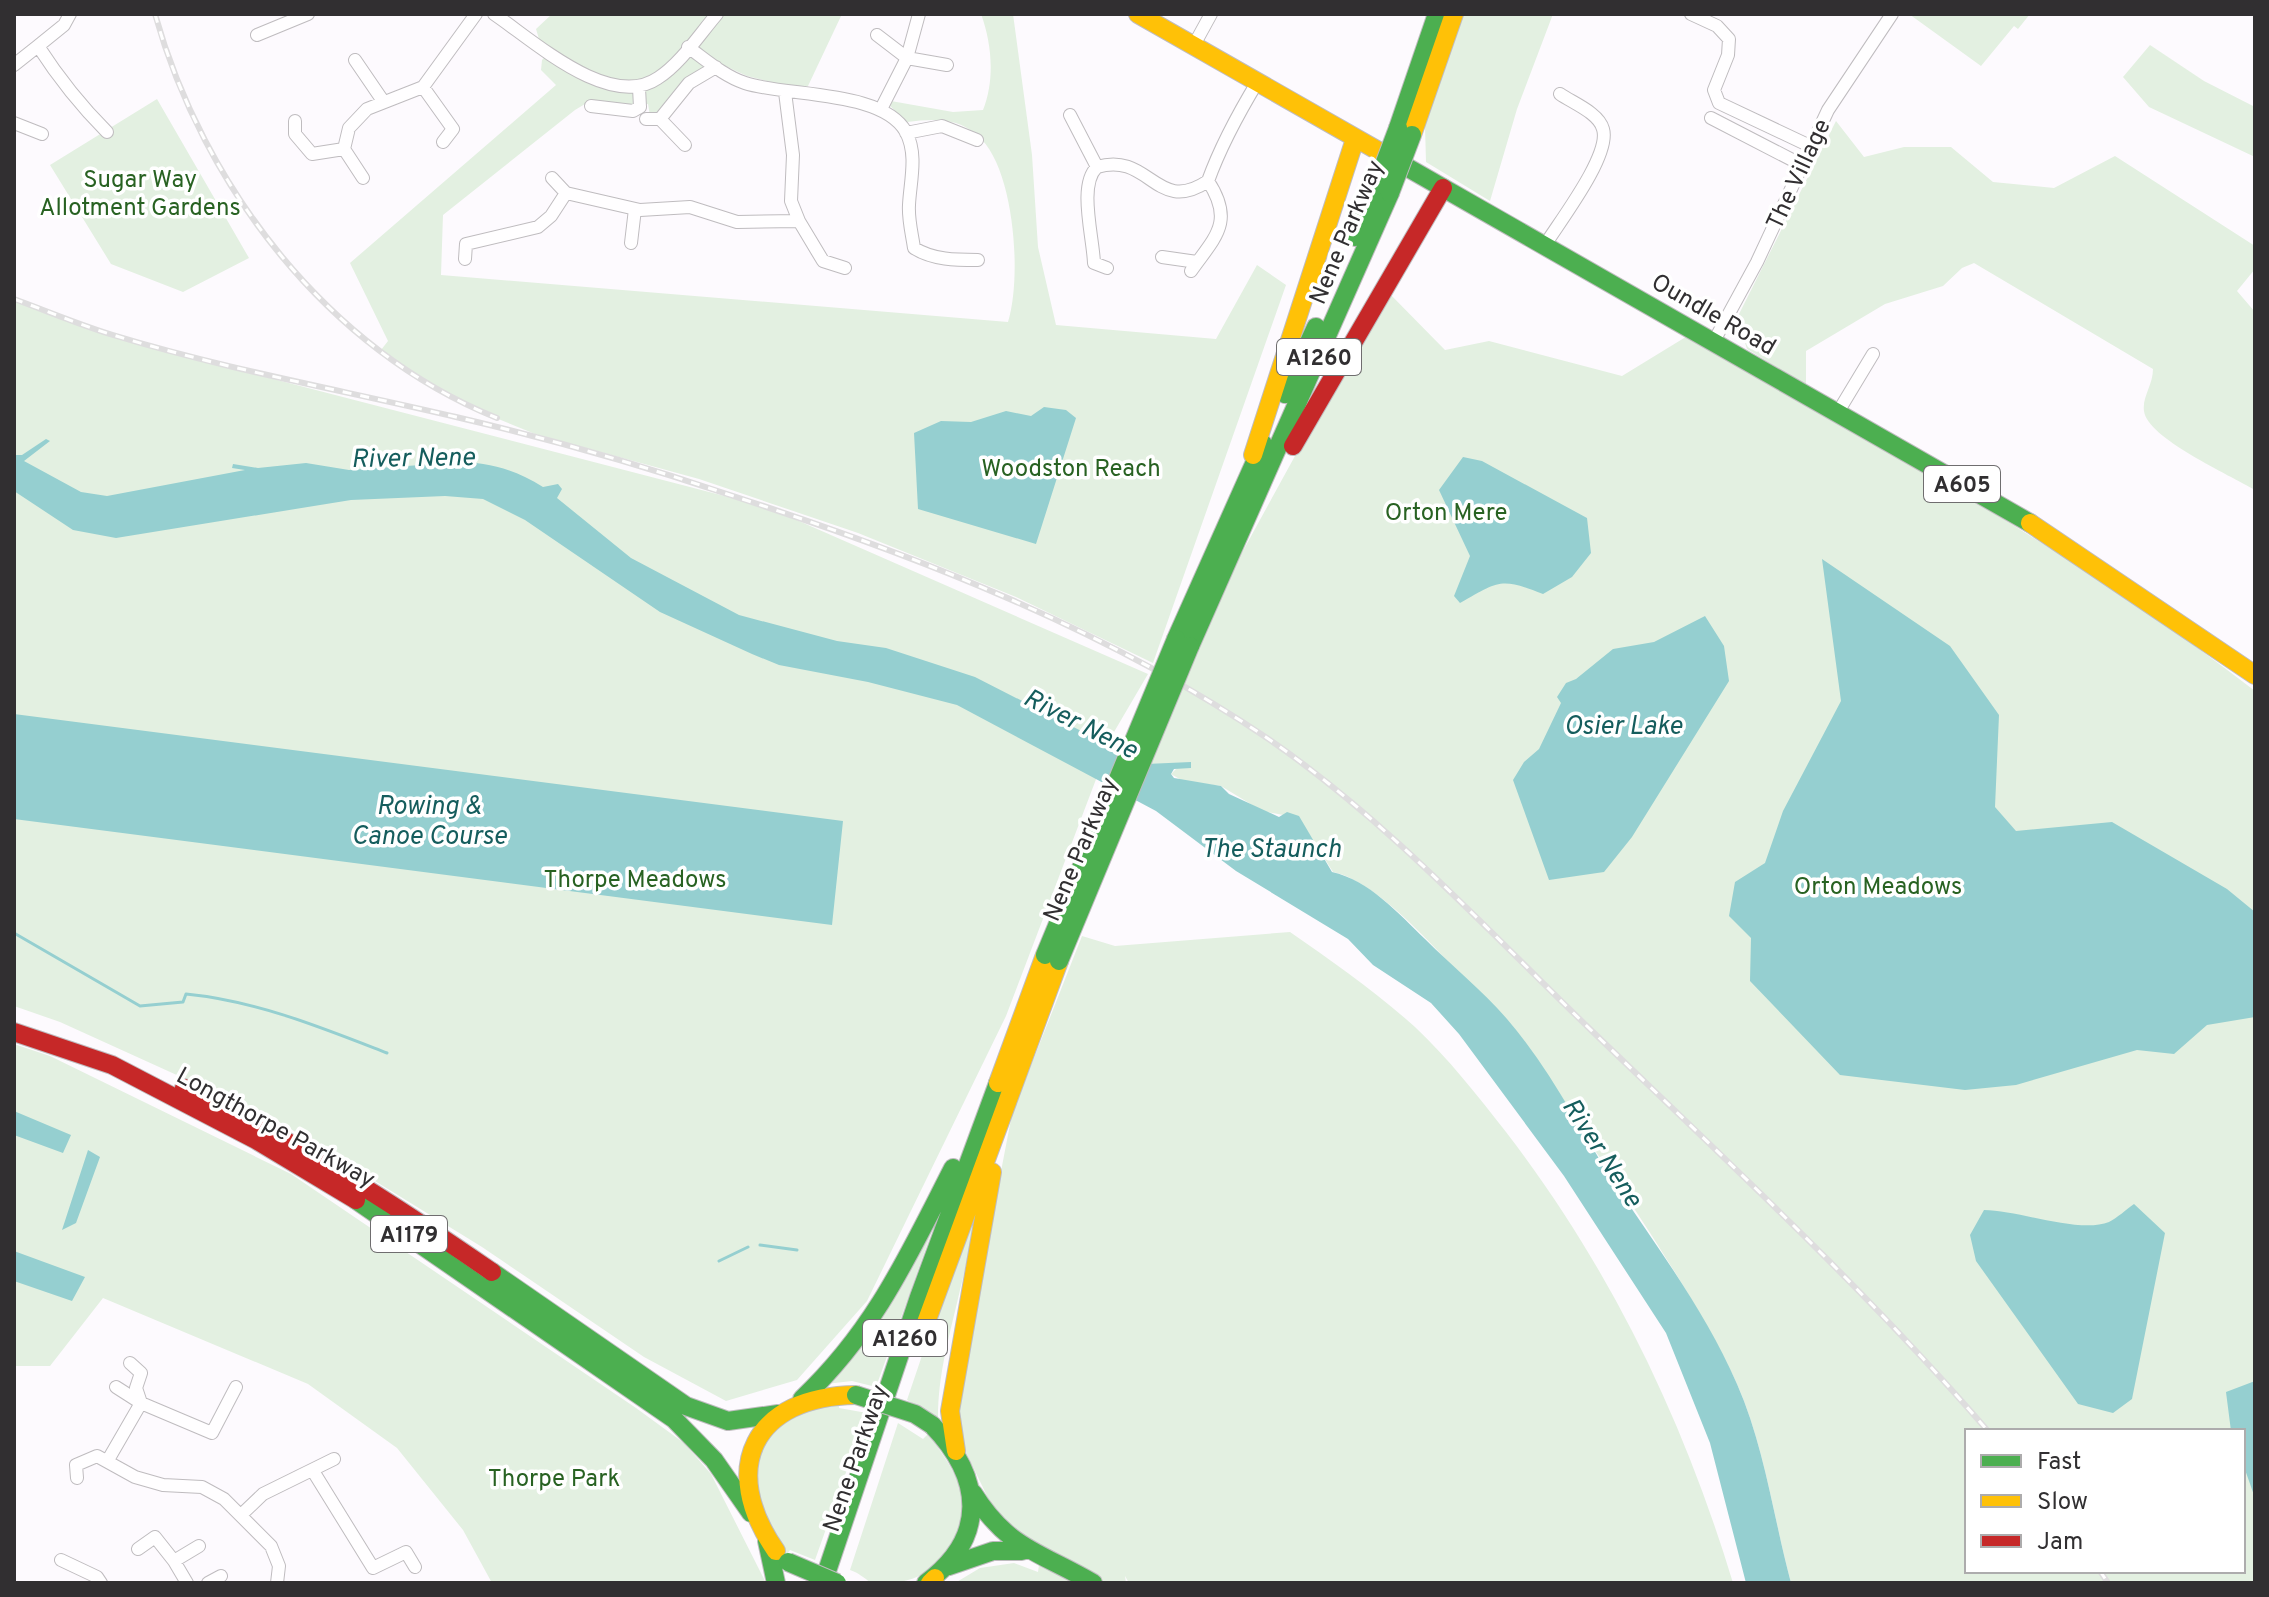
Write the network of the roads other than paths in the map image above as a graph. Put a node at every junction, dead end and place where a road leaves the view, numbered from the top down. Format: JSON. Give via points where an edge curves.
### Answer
{"nodes":[{"id":1,"x":70,"y":14,"type":"edge"},
{"id":2,"x":308,"y":14,"type":"edge"},
{"id":3,"x":476,"y":14,"type":"edge"},
{"id":4,"x":494,"y":14,"type":"edge"},
{"id":5,"x":717,"y":14,"type":"edge"},
{"id":6,"x":919,"y":14,"type":"edge"},
{"id":7,"x":1138,"y":14,"type":"edge"},
{"id":8,"x":1211,"y":14,"type":"edge"},
{"id":9,"x":1437,"y":14,"type":"edge"},
{"id":10,"x":1454,"y":14,"type":"edge"},
{"id":11,"x":1691,"y":14,"type":"edge"},
{"id":12,"x":1892,"y":14,"type":"edge"},
{"id":13,"x":257,"y":35,"type":"dead end"},
{"id":14,"x":877,"y":35,"type":"dead end"},
{"id":15,"x":1194,"y":45,"type":"junction"},
{"id":16,"x":38,"y":46,"type":"junction"},
{"id":17,"x":688,"y":47,"type":"junction"},
{"id":18,"x":907,"y":58,"type":"junction"},
{"id":19,"x":355,"y":60,"type":"dead end"},
{"id":20,"x":14,"y":65,"type":"edge"},
{"id":21,"x":947,"y":65,"type":"dead end"},
{"id":22,"x":716,"y":67,"type":"junction"},
{"id":23,"x":1258,"y":81,"type":"junction"},
{"id":24,"x":423,"y":87,"type":"junction"},
{"id":25,"x":639,"y":88,"type":"junction"},
{"id":26,"x":785,"y":92,"type":"junction"},
{"id":27,"x":1560,"y":94,"type":"dead end"},
{"id":28,"x":383,"y":101,"type":"junction"},
{"id":29,"x":591,"y":106,"type":"dead end"},
{"id":30,"x":881,"y":109,"type":"junction"},
{"id":31,"x":1070,"y":115,"type":"dead end"},
{"id":32,"x":1711,"y":118,"type":"dead end"},
{"id":33,"x":646,"y":119,"type":"dead end"},
{"id":34,"x":660,"y":119,"type":"junction"},
{"id":35,"x":295,"y":121,"type":"dead end"},
{"id":36,"x":14,"y":123,"type":"edge"},
{"id":37,"x":107,"y":132,"type":"dead end"},
{"id":38,"x":1405,"y":132,"type":"junction"},
{"id":39,"x":906,"y":133,"type":"junction"},
{"id":40,"x":42,"y":134,"type":"dead end"},
{"id":41,"x":1355,"y":139,"type":"junction"},
{"id":42,"x":977,"y":140,"type":"dead end"},
{"id":43,"x":443,"y":142,"type":"dead end"},
{"id":44,"x":685,"y":145,"type":"dead end"},
{"id":45,"x":1810,"y":146,"type":"junction"},
{"id":46,"x":344,"y":149,"type":"junction"},
{"id":47,"x":1802,"y":165,"type":"junction"},
{"id":48,"x":1097,"y":167,"type":"junction"},
{"id":49,"x":363,"y":178,"type":"dead end"},
{"id":50,"x":552,"y":178,"type":"dead end"},
{"id":51,"x":1208,"y":181,"type":"junction"},
{"id":52,"x":1443,"y":188,"type":"junction"},
{"id":53,"x":566,"y":193,"type":"junction"},
{"id":54,"x":635,"y":209,"type":"junction"},
{"id":55,"x":799,"y":221,"type":"junction"},
{"id":56,"x":631,"y":243,"type":"dead end"},
{"id":57,"x":1545,"y":245,"type":"junction"},
{"id":58,"x":1162,"y":257,"type":"dead end"},
{"id":59,"x":465,"y":259,"type":"dead end"},
{"id":60,"x":978,"y":260,"type":"dead end"},
{"id":61,"x":845,"y":268,"type":"dead end"},
{"id":62,"x":1107,"y":268,"type":"dead end"},
{"id":63,"x":1714,"y":341,"type":"junction"},
{"id":64,"x":1873,"y":354,"type":"dead end"},
{"id":65,"x":1838,"y":412,"type":"junction"},
{"id":66,"x":1241,"y":515,"type":"junction"},
{"id":67,"x":2255,"y":675,"type":"edge"},
{"id":68,"x":14,"y":1019,"type":"edge"},
{"id":69,"x":14,"y":1032,"type":"edge"},
{"id":70,"x":998,"y":1102,"type":"junction"},
{"id":71,"x":130,"y":1363,"type":"dead end"},
{"id":72,"x":116,"y":1387,"type":"dead end"},
{"id":73,"x":236,"y":1387,"type":"dead end"},
{"id":74,"x":802,"y":1399,"type":"junction"},
{"id":75,"x":141,"y":1403,"type":"junction"},
{"id":76,"x":778,"y":1414,"type":"junction"},
{"id":77,"x":956,"y":1451,"type":"junction"},
{"id":78,"x":334,"y":1459,"type":"dead end"},
{"id":79,"x":108,"y":1460,"type":"junction"},
{"id":80,"x":313,"y":1471,"type":"junction"},
{"id":81,"x":77,"y":1478,"type":"dead end"},
{"id":82,"x":973,"y":1493,"type":"junction"},
{"id":83,"x":751,"y":1513,"type":"junction"},
{"id":84,"x":241,"y":1515,"type":"junction"},
{"id":85,"x":767,"y":1541,"type":"junction"},
{"id":86,"x":199,"y":1546,"type":"dead end"},
{"id":87,"x":138,"y":1549,"type":"dead end"},
{"id":88,"x":1025,"y":1552,"type":"junction"},
{"id":89,"x":61,"y":1560,"type":"dead end"},
{"id":90,"x":174,"y":1561,"type":"junction"},
{"id":91,"x":415,"y":1567,"type":"dead end"},
{"id":92,"x":221,"y":1576,"type":"dead end"},
{"id":93,"x":935,"y":1577,"type":"edge"},
{"id":94,"x":101,"y":1583,"type":"edge"},
{"id":95,"x":187,"y":1583,"type":"edge"},
{"id":96,"x":208,"y":1583,"type":"edge"},
{"id":97,"x":277,"y":1583,"type":"edge"},
{"id":98,"x":776,"y":1583,"type":"edge"},
{"id":99,"x":823,"y":1583,"type":"edge"},
{"id":100,"x":838,"y":1583,"type":"edge"},
{"id":101,"x":1093,"y":1583,"type":"edge"}],
"edges":[{"from":1,"to":16,"type":"street"},
{"from":2,"to":13,"type":"street"},
{"from":3,"to":24,"type":"street"},
{"from":4,"to":25,"type":"street","via":[[603,84]]},
{"from":5,"to":17,"type":"street"},
{"from":6,"to":18,"type":"street"},
{"from":7,"to":15,"type":"main road","name":"Oundle Road","number":"A605"},
{"from":8,"to":15,"type":"street"},
{"from":9,"to":38,"type":"main road","name":"Nene Parkway","number":"A1260"},
{"from":10,"to":38,"type":"main road","name":"Nene Parkway","number":"A1260"},
{"from":11,"to":45,"type":"street","via":[[1717,26],[1729,39],[1714,90],[1719,103]]},
{"from":12,"to":45,"type":"street","name":"The Village","via":[[1845,82]]},
{"from":14,"to":18,"type":"street"},
{"from":15,"to":23,"type":"main road","name":"Oundle Road","number":"A605"},
{"from":16,"to":20,"type":"street"},
{"from":16,"to":37,"type":"street","via":[[76,101]]},
{"from":17,"to":22,"type":"street"},
{"from":17,"to":25,"type":"street","via":[[661,76]]},
{"from":18,"to":21,"type":"street"},
{"from":18,"to":30,"type":"street"},
{"from":19,"to":28,"type":"street"},
{"from":22,"to":26,"type":"street","via":[[742,82]]},
{"from":22,"to":34,"type":"street","via":[[689,83]]},
{"from":23,"to":41,"type":"main road","name":"Oundle Road","number":"A605"},
{"from":23,"to":51,"type":"street","via":[[1226,134]]},
{"from":24,"to":28,"type":"street"},
{"from":24,"to":43,"type":"street","via":[[459,127]]},
{"from":25,"to":29,"type":"street","via":[[640,107],[633,111]]},
{"from":26,"to":30,"type":"street"},
{"from":26,"to":55,"type":"street","via":[[793,155],[791,201]]},
{"from":27,"to":57,"type":"street","via":[[1596,118],[1603,129],[1604,150]]},
{"from":28,"to":46,"type":"street","via":[[349,128]]},
{"from":30,"to":39,"type":"street"},
{"from":31,"to":48,"type":"street"},
{"from":32,"to":47,"type":"street"},
{"from":33,"to":34,"type":"street"},
{"from":34,"to":44,"type":"street"},
{"from":35,"to":46,"type":"street","via":[[295,134],[312,154]]},
{"from":36,"to":40,"type":"street"},
{"from":38,"to":66,"type":"main road","name":"Nene Parkway","number":"A1260","bridge":true},
{"from":39,"to":42,"type":"street","via":[[942,126]]},
{"from":39,"to":60,"type":"street","via":[[913,167],[908,208],[914,248],[953,260]]},
{"from":41,"to":52,"type":"main road","name":"Oundle Road","number":"A605"},
{"from":41,"to":66,"type":"main road"},
{"from":45,"to":47,"type":"street","name":"The Village"},
{"from":46,"to":49,"type":"street"},
{"from":47,"to":63,"type":"street","name":"The Village"},
{"from":48,"to":51,"type":"street","via":[[1130,165],[1171,193],[1191,193]]},
{"from":48,"to":62,"type":"street","via":[[1086,191],[1094,263]]},
{"from":50,"to":53,"type":"street"},
{"from":51,"to":58,"type":"street","via":[[1220,199],[1219,232],[1194,267]]},
{"from":52,"to":57,"type":"main road","name":"Oundle Road","number":"A605"},
{"from":52,"to":66,"type":"main road"},
{"from":53,"to":54,"type":"street"},
{"from":53,"to":59,"type":"street","via":[[542,225],[466,244]]},
{"from":54,"to":55,"type":"street","via":[[690,207],[737,222]]},
{"from":54,"to":56,"type":"street"},
{"from":55,"to":61,"type":"street","via":[[823,261]]},
{"from":57,"to":63,"type":"main road","name":"Oundle Road","number":"A605"},
{"from":63,"to":65,"type":"main road","name":"Oundle Road","number":"A605"},
{"from":64,"to":65,"type":"street"},
{"from":65,"to":67,"type":"main road","name":"Oundle Road","number":"A605","via":[[2034,525]]},
{"from":66,"to":70,"type":"main road","name":"Nene Parkway","number":"A1260","bridge":true,"via":[[1052,958]]},
{"from":68,"to":76,"type":"main road","name":"Longthorpe Parkway","number":"A1179","via":[[116,1055],[268,1128],[387,1200],[686,1406],[728,1421]]},
{"from":69,"to":83,"type":"main road","name":"Longthorpe Parkway","number":"A1179","via":[[112,1065],[256,1140],[379,1213],[674,1419],[714,1460]]},
{"from":70,"to":74,"type":"main road","via":[[884,1303],[844,1358]]},
{"from":70,"to":77,"type":"main road","via":[[950,1411]]},
{"from":70,"to":99,"type":"main road","name":"Nene Parkway","number":"A1260","via":[[919,1297]]},
{"from":70,"to":100,"type":"main road","name":"Nene Parkway","number":"A1260"},
{"from":71,"to":75,"type":"street","via":[[141,1373],[136,1388]]},
{"from":72,"to":75,"type":"street"},
{"from":73,"to":75,"type":"street","via":[[212,1433]]},
{"from":74,"to":76,"type":"main road"},
{"from":74,"to":77,"type":"main road","bridge":true,"via":[[856,1395],[915,1414]]},
{"from":75,"to":79,"type":"street"},
{"from":76,"to":83,"type":"main road","via":[[749,1459]]},
{"from":77,"to":82,"type":"main road"},
{"from":78,"to":80,"type":"street"},
{"from":79,"to":81,"type":"street","via":[[85,1460],[74,1468]]},
{"from":79,"to":84,"type":"street","via":[[148,1480],[202,1487]]},
{"from":80,"to":84,"type":"street","via":[[263,1494]]},
{"from":80,"to":91,"type":"street","via":[[373,1568],[406,1552]]},
{"from":82,"to":88,"type":"main road","via":[[997,1529]]},
{"from":82,"to":93,"type":"main road","via":[[969,1532]]},
{"from":83,"to":85,"type":"main road","name":"Longthorpe Parkway"},
{"from":84,"to":97,"type":"street","via":[[271,1546],[279,1566]]},
{"from":85,"to":98,"type":"main road"},
{"from":85,"to":100,"type":"main road","bridge":true,"via":[[788,1562]]},
{"from":86,"to":90,"type":"street"},
{"from":87,"to":90,"type":"street","via":[[155,1537]]},
{"from":88,"to":93,"type":"main road","via":[[993,1551]]},
{"from":88,"to":101,"type":"main road"},
{"from":89,"to":94,"type":"street"},
{"from":90,"to":95,"type":"street"},
{"from":92,"to":96,"type":"street"}]}
